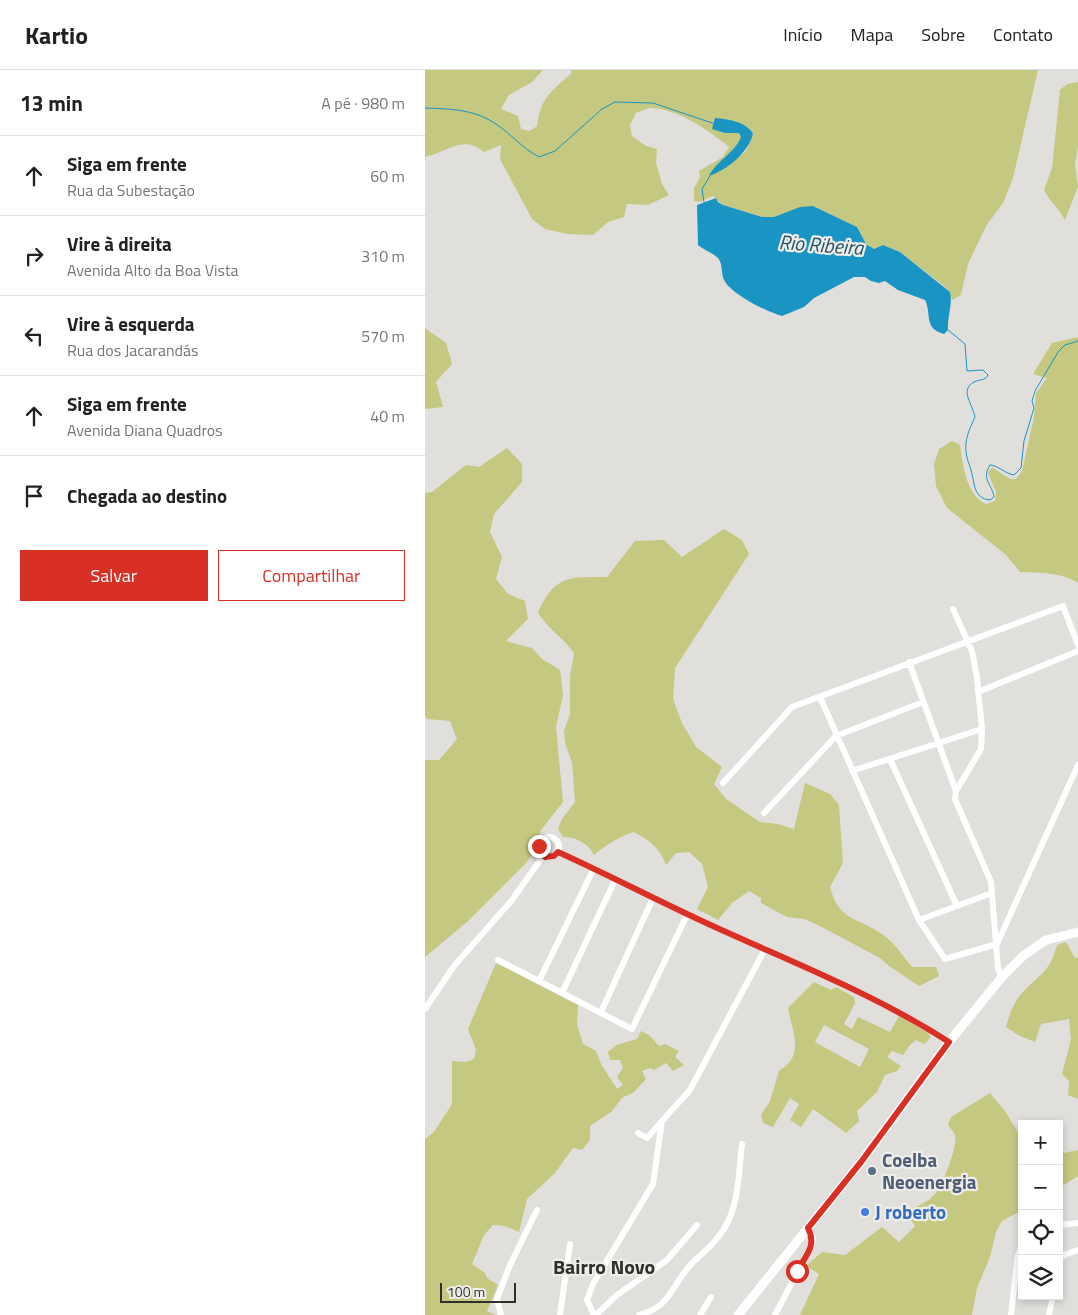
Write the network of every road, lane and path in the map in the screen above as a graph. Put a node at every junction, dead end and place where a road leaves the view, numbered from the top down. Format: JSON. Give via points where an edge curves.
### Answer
{"nodes":[{"id":1,"x":953,"y":609,"type":"dead end"},
{"id":2,"x":967,"y":640,"type":"junction"},
{"id":3,"x":1078,"y":645,"type":"edge"},
{"id":4,"x":1078,"y":651,"type":"edge"},
{"id":5,"x":909,"y":662,"type":"junction"},
{"id":6,"x":978,"y":692,"type":"junction"},
{"id":7,"x":820,"y":696,"type":"junction"},
{"id":8,"x":923,"y":702,"type":"junction"},
{"id":9,"x":982,"y":729,"type":"junction"},
{"id":10,"x":837,"y":736,"type":"junction"},
{"id":11,"x":938,"y":743,"type":"junction"},
{"id":12,"x":890,"y":759,"type":"junction"},
{"id":13,"x":1078,"y":766,"type":"edge"},
{"id":14,"x":852,"y":771,"type":"junction"},
{"id":15,"x":723,"y":783,"type":"dead end"},
{"id":16,"x":956,"y":792,"type":"junction"},
{"id":17,"x":764,"y":812,"type":"dead end"},
{"id":18,"x":558,"y":852,"type":"junction"},
{"id":19,"x":543,"y":856,"type":"junction"},
{"id":20,"x":594,"y":868,"type":"junction"},
{"id":21,"x":615,"y":880,"type":"junction"},
{"id":22,"x":992,"y":893,"type":"junction"},
{"id":23,"x":653,"y":898,"type":"junction"},
{"id":24,"x":957,"y":906,"type":"junction"},
{"id":25,"x":687,"y":915,"type":"junction"},
{"id":26,"x":919,"y":920,"type":"junction"},
{"id":27,"x":1078,"y":932,"type":"edge"},
{"id":28,"x":997,"y":944,"type":"junction"},
{"id":29,"x":765,"y":950,"type":"junction"},
{"id":30,"x":498,"y":960,"type":"dead end"},
{"id":31,"x":1002,"y":977,"type":"junction"},
{"id":32,"x":539,"y":981,"type":"junction"},
{"id":33,"x":562,"y":993,"type":"junction"},
{"id":34,"x":425,"y":1009,"type":"edge"},
{"id":35,"x":601,"y":1012,"type":"junction"},
{"id":36,"x":949,"y":1042,"type":"junction"},
{"id":37,"x":662,"y":1121,"type":"junction"},
{"id":38,"x":638,"y":1133,"type":"dead end"},
{"id":39,"x":742,"y":1144,"type":"dead end"},
{"id":40,"x":537,"y":1210,"type":"dead end"},
{"id":41,"x":1078,"y":1223,"type":"edge"},
{"id":42,"x":697,"y":1225,"type":"dead end"},
{"id":43,"x":1063,"y":1225,"type":"edge"},
{"id":44,"x":808,"y":1228,"type":"junction"},
{"id":45,"x":570,"y":1244,"type":"dead end"},
{"id":46,"x":1078,"y":1250,"type":"edge"},
{"id":47,"x":1019,"y":1255,"type":"edge"},
{"id":48,"x":1063,"y":1256,"type":"edge"},
{"id":49,"x":1018,"y":1296,"type":"edge"},
{"id":50,"x":711,"y":1298,"type":"dead end"},
{"id":51,"x":1013,"y":1300,"type":"junction"},
{"id":52,"x":1052,"y":1300,"type":"edge"},
{"id":53,"x":501,"y":1315,"type":"edge"},
{"id":54,"x":559,"y":1315,"type":"edge"},
{"id":55,"x":595,"y":1315,"type":"edge"},
{"id":56,"x":639,"y":1315,"type":"edge"},
{"id":57,"x":700,"y":1315,"type":"edge"},
{"id":58,"x":738,"y":1315,"type":"edge"},
{"id":59,"x":775,"y":1315,"type":"edge"},
{"id":60,"x":1011,"y":1315,"type":"edge"},
{"id":61,"x":1049,"y":1315,"type":"edge"}],
"edges":[{"from":1,"to":2,"type":"street"},
{"from":2,"to":3,"type":"street","via":[[1063,606]]},
{"from":2,"to":5,"type":"street"},
{"from":2,"to":6,"type":"street","via":[[972,651]]},
{"from":4,"to":6,"type":"street"},
{"from":5,"to":7,"type":"street"},
{"from":5,"to":8,"type":"street"},
{"from":6,"to":9,"type":"street"},
{"from":7,"to":10,"type":"street"},
{"from":7,"to":15,"type":"street","via":[[792,707]]},
{"from":8,"to":10,"type":"street"},
{"from":8,"to":11,"type":"street"},
{"from":9,"to":11,"type":"street"},
{"from":9,"to":16,"type":"street","via":[[981,748]]},
{"from":10,"to":14,"type":"street"},
{"from":10,"to":17,"type":"street"},
{"from":11,"to":12,"type":"street"},
{"from":11,"to":16,"type":"street"},
{"from":12,"to":14,"type":"street"},
{"from":12,"to":24,"type":"street"},
{"from":13,"to":28,"type":"street"},
{"from":14,"to":26,"type":"street"},
{"from":16,"to":22,"type":"street","via":[[955,799],[987,870]]},
{"from":18,"to":19,"type":"street","via":[[552,857]]},
{"from":18,"to":19,"type":"street","via":[[557,840],[546,837],[539,846]]},
{"from":18,"to":20,"type":"street"},
{"from":19,"to":34,"type":"street","via":[[512,900],[454,966]]},
{"from":20,"to":21,"type":"street"},
{"from":20,"to":32,"type":"street"},
{"from":21,"to":23,"type":"street"},
{"from":21,"to":33,"type":"street"},
{"from":22,"to":24,"type":"street"},
{"from":22,"to":28,"type":"street"},
{"from":23,"to":25,"type":"street"},
{"from":23,"to":35,"type":"street"},
{"from":24,"to":26,"type":"street"},
{"from":25,"to":29,"type":"street"},
{"from":25,"to":35,"type":"street","via":[[632,1029]]},
{"from":26,"to":28,"type":"street","via":[[945,959]]},
{"from":27,"to":31,"type":"main road","via":[[1046,940],[1023,956]]},
{"from":28,"to":31,"type":"street","via":[[998,968]]},
{"from":29,"to":36,"type":"street","via":[[876,1000],[916,1020]]},
{"from":29,"to":37,"type":"street","via":[[690,1090]]},
{"from":30,"to":32,"type":"street"},
{"from":31,"to":36,"type":"main road"},
{"from":32,"to":33,"type":"street"},
{"from":33,"to":35,"type":"street"},
{"from":36,"to":44,"type":"main road"},
{"from":37,"to":38,"type":"street","via":[[647,1138]]},
{"from":37,"to":55,"type":"street","via":[[653,1184],[593,1284],[587,1300]]},
{"from":39,"to":56,"type":"street","via":[[733,1215],[721,1235],[688,1267],[665,1302],[651,1312]]},
{"from":40,"to":53,"type":"street","via":[[497,1300]]},
{"from":41,"to":43,"type":"street"},
{"from":42,"to":55,"type":"street","via":[[667,1260],[617,1295]]},
{"from":44,"to":58,"type":"main road"},
{"from":44,"to":59,"type":"street","via":[[812,1244]]},
{"from":45,"to":54,"type":"street"},
{"from":46,"to":48,"type":"street"},
{"from":47,"to":51,"type":"street"},
{"from":49,"to":51,"type":"street"},
{"from":50,"to":57,"type":"street"},
{"from":51,"to":60,"type":"street"},
{"from":52,"to":61,"type":"street"}]}
